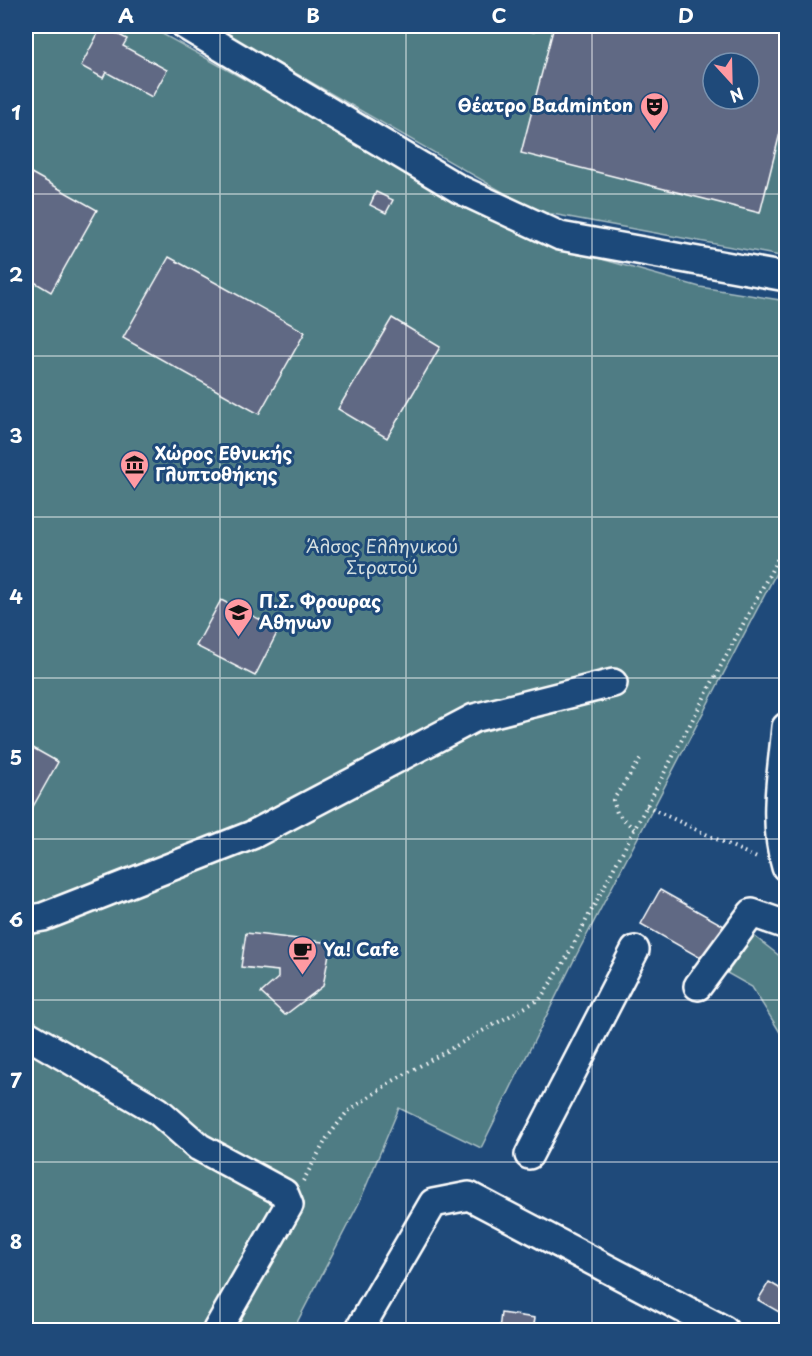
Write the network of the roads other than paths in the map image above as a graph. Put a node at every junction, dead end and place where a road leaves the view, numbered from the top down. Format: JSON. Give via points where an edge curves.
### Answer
{"nodes":[{"id":1,"x":186,"y":26,"type":"edge"},
{"id":2,"x":786,"y":277,"type":"edge"},
{"id":3,"x":613,"y":683,"type":"dead end"},
{"id":4,"x":786,"y":727,"type":"edge"},
{"id":5,"x":776,"y":865,"type":"edge"},
{"id":6,"x":26,"y":920,"type":"edge"},
{"id":7,"x":786,"y":925,"type":"edge"},
{"id":8,"x":635,"y":950,"type":"dead end"},
{"id":9,"x":698,"y":986,"type":"dead end"},
{"id":10,"x":26,"y":1034,"type":"edge"},
{"id":11,"x":529,"y":1155,"type":"dead end"},
{"id":12,"x":217,"y":1330,"type":"edge"},
{"id":13,"x":359,"y":1330,"type":"edge"},
{"id":14,"x":724,"y":1330,"type":"edge"}],
"edges":[{"from":1,"to":2,"type":"street","via":[[459,189],[560,236]]},
{"from":3,"to":6,"type":"street","via":[[474,718],[252,835],[43,917]]},
{"from":4,"to":5,"type":"street","via":[[778,812],[781,849]]},
{"from":7,"to":9,"type":"street","via":[[752,913]]},
{"from":8,"to":11,"type":"street"},
{"from":10,"to":12,"type":"street","via":[[158,1111],[199,1147],[284,1193],[289,1205]]},
{"from":13,"to":14,"type":"street","via":[[433,1203],[470,1196]]}]}
